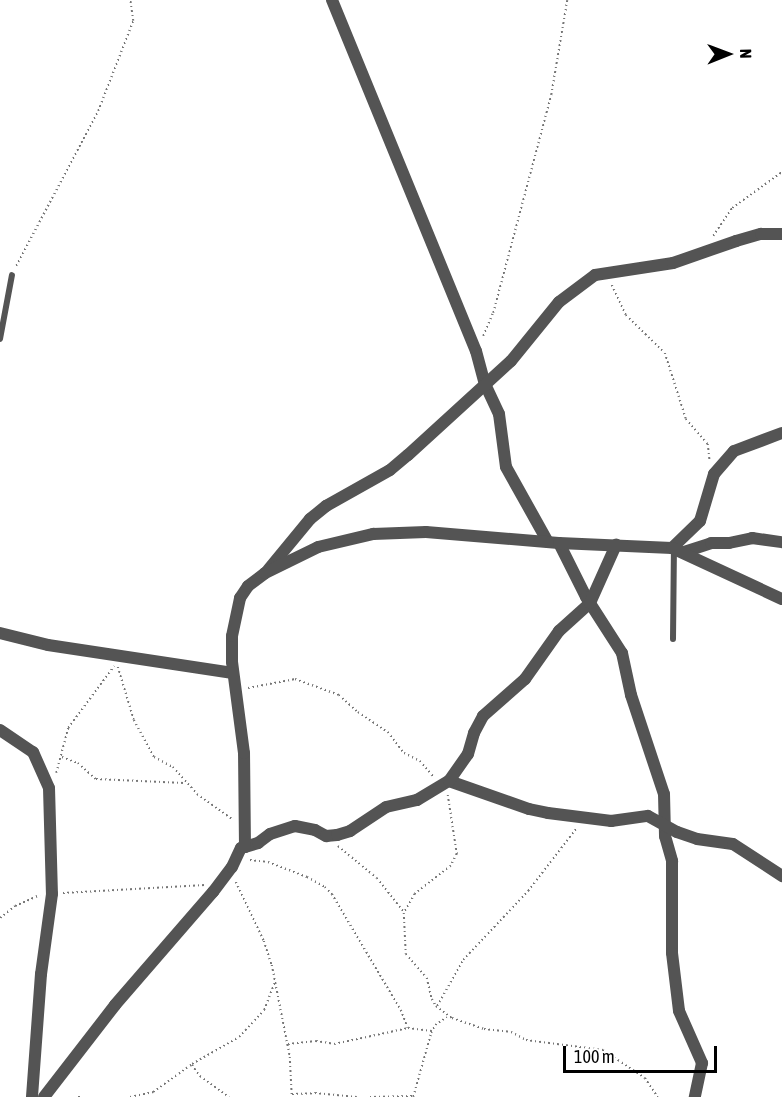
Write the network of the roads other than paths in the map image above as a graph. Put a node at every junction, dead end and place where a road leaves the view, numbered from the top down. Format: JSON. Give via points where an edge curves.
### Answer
{"nodes":[{"id":1,"x":332,"y":0,"type":"edge"},
{"id":2,"x":782,"y":234,"type":"edge"},
{"id":3,"x":12,"y":275,"type":"road end"},
{"id":4,"x":0,"y":339,"type":"edge"},
{"id":5,"x":485,"y":384,"type":"junction"},
{"id":6,"x":782,"y":433,"type":"edge"},
{"id":7,"x":782,"y":542,"type":"edge"},
{"id":8,"x":554,"y":543,"type":"junction"},
{"id":9,"x":616,"y":545,"type":"junction"},
{"id":10,"x":677,"y":550,"type":"junction"},
{"id":11,"x":265,"y":573,"type":"junction"},
{"id":12,"x":782,"y":599,"type":"edge"},
{"id":13,"x":591,"y":603,"type":"junction"},
{"id":14,"x":0,"y":633,"type":"edge"},
{"id":15,"x":673,"y":639,"type":"dead end"},
{"id":16,"x":233,"y":673,"type":"junction"},
{"id":17,"x":0,"y":730,"type":"edge"},
{"id":18,"x":448,"y":782,"type":"junction"},
{"id":19,"x":664,"y":824,"type":"junction"},
{"id":20,"x":241,"y":852,"type":"junction"},
{"id":21,"x":782,"y":876,"type":"edge"},
{"id":22,"x":32,"y":1097,"type":"edge"},
{"id":23,"x":44,"y":1097,"type":"edge"},
{"id":24,"x":695,"y":1097,"type":"edge"}],
"edges":[{"from":1,"to":5,"type":"street","via":[[476,351]]},
{"from":2,"to":5,"type":"street","via":[[762,234],[673,263],[595,275],[559,302],[527,344]]},
{"from":3,"to":4,"type":"lane"},
{"from":5,"to":8,"type":"street","via":[[500,414],[506,467]]},
{"from":5,"to":11,"type":"street","via":[[390,470],[310,519]]},
{"from":6,"to":10,"type":"street","via":[[734,451],[714,474],[700,521]]},
{"from":7,"to":10,"type":"street","via":[[752,538]]},
{"from":8,"to":9,"type":"street"},
{"from":8,"to":11,"type":"street","via":[[426,532],[373,534],[318,547]]},
{"from":8,"to":13,"type":"street"},
{"from":9,"to":10,"type":"street"},
{"from":9,"to":13,"type":"street"},
{"from":10,"to":12,"type":"street"},
{"from":10,"to":15,"type":"lane"},
{"from":11,"to":16,"type":"street","via":[[240,598],[232,636]]},
{"from":13,"to":18,"type":"street","via":[[559,631],[525,679],[483,716],[468,754]]},
{"from":13,"to":19,"type":"street","via":[[622,653],[634,705],[664,794]]},
{"from":14,"to":16,"type":"street","via":[[48,645]]},
{"from":16,"to":20,"type":"street","via":[[244,753]]},
{"from":17,"to":22,"type":"street","via":[[33,752],[49,788],[52,894],[41,974]]},
{"from":18,"to":19,"type":"street","via":[[530,809],[611,821],[648,816]]},
{"from":18,"to":20,"type":"street","via":[[417,800],[386,807],[350,831],[326,836],[295,826],[270,834]]},
{"from":19,"to":21,"type":"street","via":[[697,839],[733,844]]},
{"from":19,"to":24,"type":"street","via":[[672,861],[672,952],[679,1011],[702,1063]]},
{"from":20,"to":23,"type":"street"}]}
